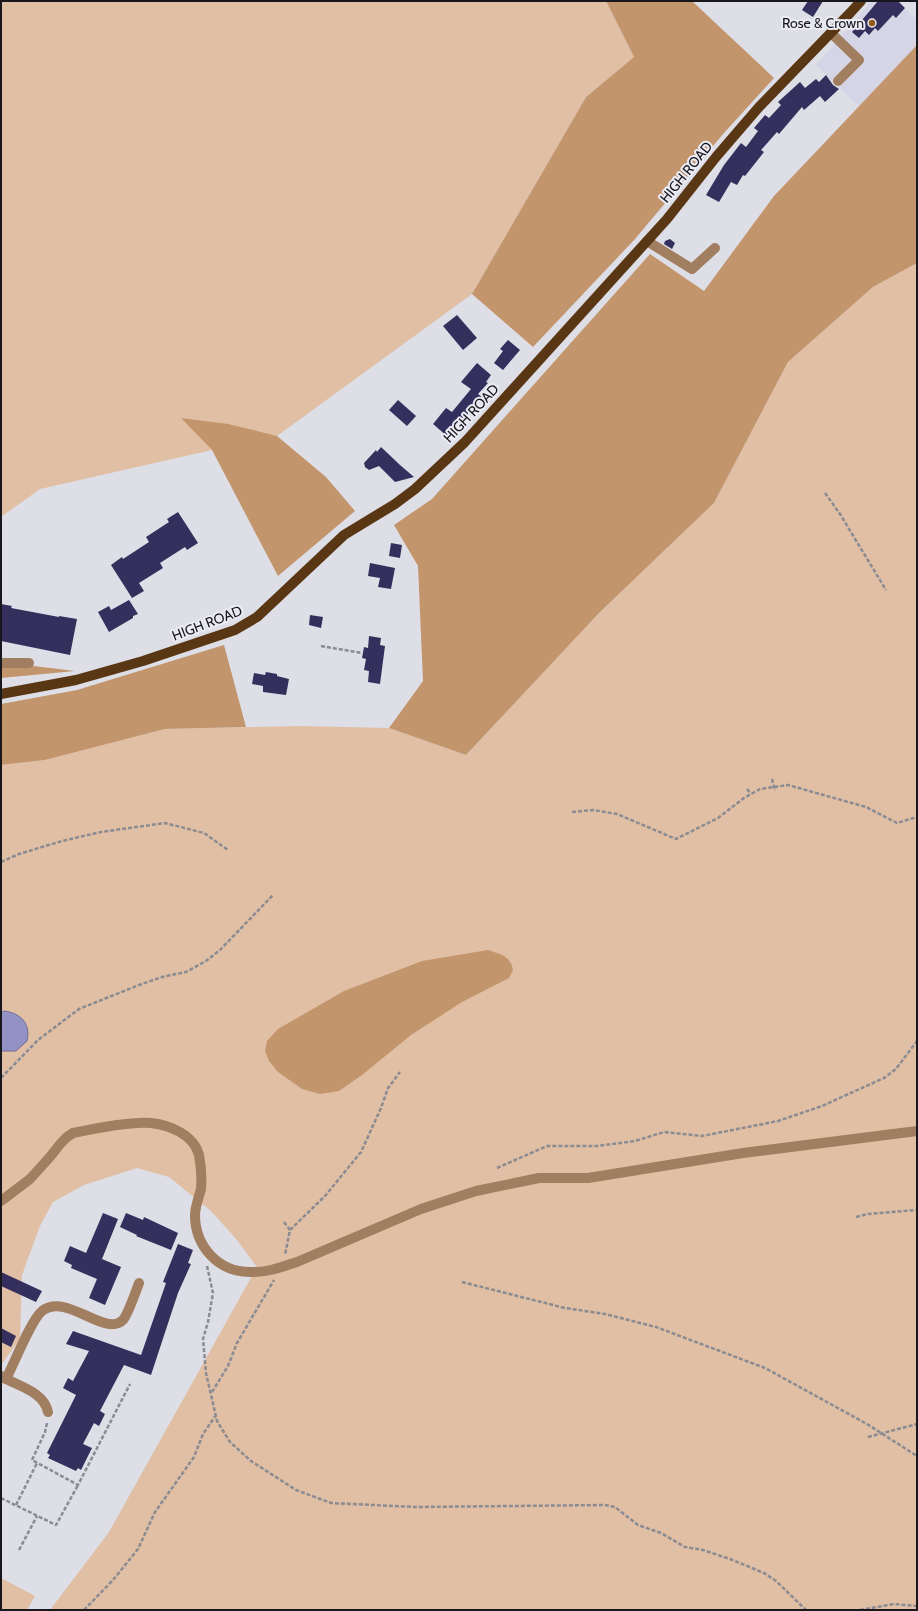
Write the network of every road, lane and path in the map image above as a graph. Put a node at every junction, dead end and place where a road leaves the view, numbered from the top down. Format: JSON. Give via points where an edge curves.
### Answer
{"nodes":[{"id":1,"x":860,"y":1,"type":"edge"},
{"id":2,"x":831,"y":33,"type":"junction"},
{"id":3,"x":838,"y":81,"type":"dead end"},
{"id":4,"x":647,"y":241,"type":"junction"},
{"id":5,"x":715,"y":248,"type":"dead end"},
{"id":6,"x":825,"y":493,"type":"dead end"},
{"id":7,"x":886,"y":590,"type":"dead end"},
{"id":8,"x":321,"y":646,"type":"dead end"},
{"id":9,"x":362,"y":653,"type":"dead end"},
{"id":10,"x":1,"y":663,"type":"edge"},
{"id":11,"x":29,"y":663,"type":"dead end"},
{"id":12,"x":1,"y":694,"type":"edge"},
{"id":13,"x":772,"y":779,"type":"dead end"},
{"id":14,"x":774,"y":786,"type":"junction"},
{"id":15,"x":747,"y":789,"type":"dead end"},
{"id":16,"x":775,"y":790,"type":"dead end"},
{"id":17,"x":750,"y":794,"type":"junction"},
{"id":18,"x":572,"y":812,"type":"dead end"},
{"id":19,"x":917,"y":817,"type":"edge"},
{"id":20,"x":228,"y":850,"type":"dead end"},
{"id":21,"x":1,"y":862,"type":"edge"},
{"id":22,"x":272,"y":895,"type":"dead end"},
{"id":23,"x":917,"y":1041,"type":"edge"},
{"id":24,"x":400,"y":1072,"type":"dead end"},
{"id":25,"x":1,"y":1078,"type":"edge"},
{"id":26,"x":917,"y":1131,"type":"edge"},
{"id":27,"x":497,"y":1168,"type":"dead end"},
{"id":28,"x":1,"y":1201,"type":"edge"},
{"id":29,"x":917,"y":1210,"type":"edge"},
{"id":30,"x":856,"y":1217,"type":"dead end"},
{"id":31,"x":284,"y":1222,"type":"dead end"},
{"id":32,"x":290,"y":1230,"type":"junction"},
{"id":33,"x":208,"y":1253,"type":"junction"},
{"id":34,"x":279,"y":1268,"type":"junction"},
{"id":35,"x":462,"y":1282,"type":"dead end"},
{"id":36,"x":139,"y":1283,"type":"dead end"},
{"id":37,"x":3,"y":1378,"type":"edge"},
{"id":38,"x":130,"y":1384,"type":"dead end"},
{"id":39,"x":211,"y":1393,"type":"junction"},
{"id":40,"x":48,"y":1412,"type":"joint"},
{"id":41,"x":216,"y":1415,"type":"junction"},
{"id":42,"x":917,"y":1424,"type":"edge"},
{"id":43,"x":881,"y":1433,"type":"junction"},
{"id":44,"x":868,"y":1436,"type":"dead end"},
{"id":45,"x":917,"y":1456,"type":"edge"},
{"id":46,"x":37,"y":1463,"type":"junction"},
{"id":47,"x":78,"y":1485,"type":"junction"},
{"id":48,"x":1,"y":1498,"type":"edge"},
{"id":49,"x":16,"y":1505,"type":"junction"},
{"id":50,"x":37,"y":1516,"type":"junction"},
{"id":51,"x":19,"y":1550,"type":"dead end"},
{"id":52,"x":917,"y":1606,"type":"edge"},
{"id":53,"x":84,"y":1610,"type":"edge"},
{"id":54,"x":806,"y":1610,"type":"edge"},
{"id":55,"x":860,"y":1610,"type":"edge"}],
"edges":[{"from":1,"to":2,"type":"main road","name":"HIGH ROAD"},
{"from":2,"to":3,"type":"lane","via":[[859,60]]},
{"from":2,"to":4,"type":"main road","name":"HIGH ROAD","via":[[759,107]]},
{"from":4,"to":5,"type":"lane","via":[[692,269]]},
{"from":4,"to":12,"type":"main road","name":"HIGH ROAD","via":[[436,471],[395,504],[344,535],[248,623],[220,636],[76,680]]},
{"from":6,"to":7,"type":"path"},
{"from":8,"to":9,"type":"path"},
{"from":10,"to":11,"type":"lane"},
{"from":13,"to":14,"type":"path"},
{"from":14,"to":16,"type":"path"},
{"from":14,"to":17,"type":"path"},
{"from":14,"to":19,"type":"path","via":[[788,785],[866,807],[897,823]]},
{"from":15,"to":17,"type":"path"},
{"from":17,"to":18,"type":"path","via":[[712,822],[676,839],[617,814],[593,810]]},
{"from":20,"to":21,"type":"path","via":[[204,833],[165,823],[100,832],[62,841]]},
{"from":22,"to":25,"type":"path","via":[[220,950],[206,961],[186,972],[162,977],[79,1009],[38,1040]]},
{"from":23,"to":27,"type":"path","via":[[896,1069],[884,1078],[822,1106],[778,1121],[702,1136],[664,1132],[635,1141],[604,1145],[547,1146]]},
{"from":24,"to":32,"type":"path","via":[[388,1088],[361,1152],[325,1196]]},
{"from":26,"to":34,"type":"lane","via":[[742,1153],[588,1178],[539,1178],[476,1191],[421,1209]]},
{"from":28,"to":33,"type":"lane","via":[[30,1179],[64,1140],[73,1134],[136,1124],[158,1124],[176,1130],[195,1146],[201,1173],[201,1187],[195,1214],[196,1232]]},
{"from":29,"to":30,"type":"path"},
{"from":31,"to":32,"type":"path"},
{"from":32,"to":34,"type":"path","via":[[286,1252]]},
{"from":33,"to":34,"type":"lane","via":[[215,1261],[238,1271]]},
{"from":33,"to":39,"type":"path","via":[[207,1269],[212,1294],[203,1339],[206,1373]]},
{"from":34,"to":39,"type":"path","via":[[271,1286],[244,1328],[228,1366]]},
{"from":35,"to":43,"type":"path","via":[[565,1308],[604,1314],[656,1327],[765,1368]]},
{"from":36,"to":37,"type":"lane","via":[[124,1319],[118,1324],[106,1323],[59,1306],[44,1310],[34,1322]]},
{"from":37,"to":40,"type":"lane","via":[[36,1394],[46,1405]]},
{"from":38,"to":47,"type":"path"},
{"from":39,"to":41,"type":"path"},
{"from":40,"to":46,"type":"path","via":[[45,1432],[32,1460]]},
{"from":41,"to":53,"type":"path","via":[[203,1434],[194,1457],[155,1512],[138,1549]]},
{"from":41,"to":54,"type":"path","via":[[230,1442],[251,1461],[296,1490],[331,1502],[415,1507],[605,1504],[615,1507],[638,1525],[661,1533],[685,1547],[703,1550],[764,1573]]},
{"from":42,"to":43,"type":"path"},
{"from":43,"to":44,"type":"path"},
{"from":43,"to":45,"type":"path"},
{"from":46,"to":47,"type":"path"},
{"from":46,"to":49,"type":"path"},
{"from":47,"to":50,"type":"path","via":[[56,1525]]},
{"from":48,"to":49,"type":"path"},
{"from":49,"to":50,"type":"path"},
{"from":50,"to":51,"type":"path"},
{"from":52,"to":55,"type":"path","via":[[894,1604]]}]}
